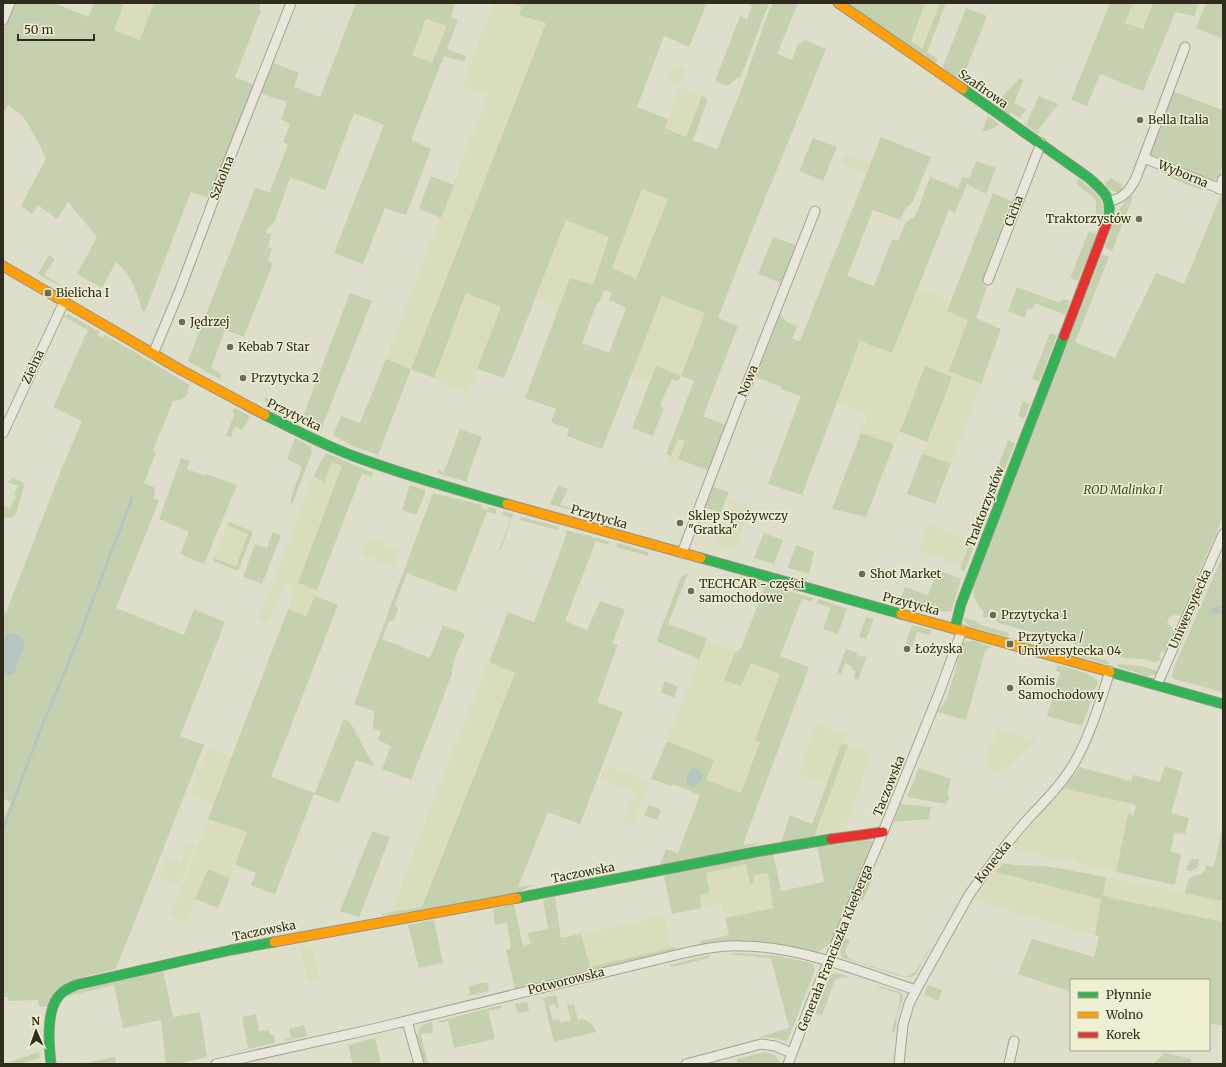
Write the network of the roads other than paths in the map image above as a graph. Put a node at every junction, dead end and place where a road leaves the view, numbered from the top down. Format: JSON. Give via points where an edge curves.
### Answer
{"nodes":[{"id":1,"x":10,"y":3,"type":"edge"},
{"id":2,"x":291,"y":3,"type":"edge"},
{"id":3,"x":838,"y":3,"type":"edge"},
{"id":4,"x":3,"y":20,"type":"edge"},
{"id":5,"x":1185,"y":47,"type":"dead end"},
{"id":6,"x":1041,"y":143,"type":"junction"},
{"id":7,"x":1144,"y":158,"type":"junction"},
{"id":8,"x":1223,"y":179,"type":"edge"},
{"id":9,"x":1221,"y":190,"type":"edge"},
{"id":10,"x":1110,"y":201,"type":"junction"},
{"id":11,"x":816,"y":211,"type":"dead end"},
{"id":12,"x":3,"y":266,"type":"edge"},
{"id":13,"x":988,"y":280,"type":"dead end"},
{"id":14,"x":64,"y":302,"type":"junction"},
{"id":15,"x":153,"y":354,"type":"junction"},
{"id":16,"x":3,"y":433,"type":"edge"},
{"id":17,"x":1223,"y":534,"type":"edge"},
{"id":18,"x":682,"y":553,"type":"junction"},
{"id":19,"x":958,"y":629,"type":"junction"},
{"id":20,"x":1110,"y":672,"type":"junction"},
{"id":21,"x":1157,"y":685,"type":"junction"},
{"id":22,"x":1223,"y":704,"type":"edge"},
{"id":23,"x":883,"y":832,"type":"junction"},
{"id":24,"x":828,"y":962,"type":"junction"},
{"id":25,"x":916,"y":990,"type":"junction"},
{"id":26,"x":407,"y":1021,"type":"junction"},
{"id":27,"x":1014,"y":1041,"type":"dead end"},
{"id":28,"x":792,"y":1053,"type":"junction"},
{"id":29,"x":51,"y":1064,"type":"edge"},
{"id":30,"x":216,"y":1064,"type":"edge"},
{"id":31,"x":419,"y":1064,"type":"edge"},
{"id":32,"x":686,"y":1064,"type":"edge"},
{"id":33,"x":788,"y":1064,"type":"edge"},
{"id":34,"x":899,"y":1064,"type":"edge"},
{"id":35,"x":1009,"y":1064,"type":"edge"}],
"edges":[{"from":1,"to":4,"type":"street"},
{"from":2,"to":15,"type":"street","name":"Szkolna"},
{"from":3,"to":6,"type":"street","name":"Szafirowa"},
{"from":5,"to":7,"type":"street"},
{"from":6,"to":10,"type":"street","name":"Szafirowa","via":[[1089,178]]},
{"from":6,"to":13,"type":"street","name":"Cicha"},
{"from":7,"to":9,"type":"street","name":"Wyborna"},
{"from":7,"to":10,"type":"street","via":[[1127,192]]},
{"from":8,"to":9,"type":"street"},
{"from":10,"to":19,"type":"street","name":"Traktorzystów","via":[[1107,225],[961,604]]},
{"from":11,"to":18,"type":"street","name":"Nowa"},
{"from":12,"to":14,"type":"street","name":"Przytycka"},
{"from":14,"to":15,"type":"street","name":"Przytycka"},
{"from":14,"to":16,"type":"street","name":"Zielna"},
{"from":15,"to":18,"type":"street","name":"Przytycka","via":[[253,409],[358,458],[433,483]]},
{"from":17,"to":21,"type":"street","name":"Uniwersytecka"},
{"from":18,"to":19,"type":"street","name":"Przytycka"},
{"from":19,"to":20,"type":"street","name":"Przytycka"},
{"from":19,"to":23,"type":"street","name":"Taczowska","via":[[941,688]]},
{"from":20,"to":21,"type":"street","name":"Przytycka"},
{"from":20,"to":25,"type":"street","name":"Konecka","via":[[1073,765],[979,880]]},
{"from":21,"to":22,"type":"street","name":"Przytycka"},
{"from":23,"to":24,"type":"street","name":"Generała Franciszka Kleeberga"},
{"from":23,"to":29,"type":"street","name":"Taczowska","via":[[755,852],[267,943],[76,986],[63,992],[54,1006],[50,1029]]},
{"from":24,"to":25,"type":"street","name":"Potworowska"},
{"from":24,"to":26,"type":"street","name":"Potworowska","via":[[768,948],[715,947]]},
{"from":24,"to":28,"type":"street","name":"Generała Franciszka Kleeberga"},
{"from":25,"to":34,"type":"street","name":"Konecka","via":[[906,1012]]},
{"from":26,"to":30,"type":"street","name":"Potworowska"},
{"from":26,"to":31,"type":"street"},
{"from":27,"to":35,"type":"street"},
{"from":28,"to":32,"type":"street","via":[[761,1044]]},
{"from":28,"to":33,"type":"street","name":"Generała Franciszka Kleeberga"}]}
